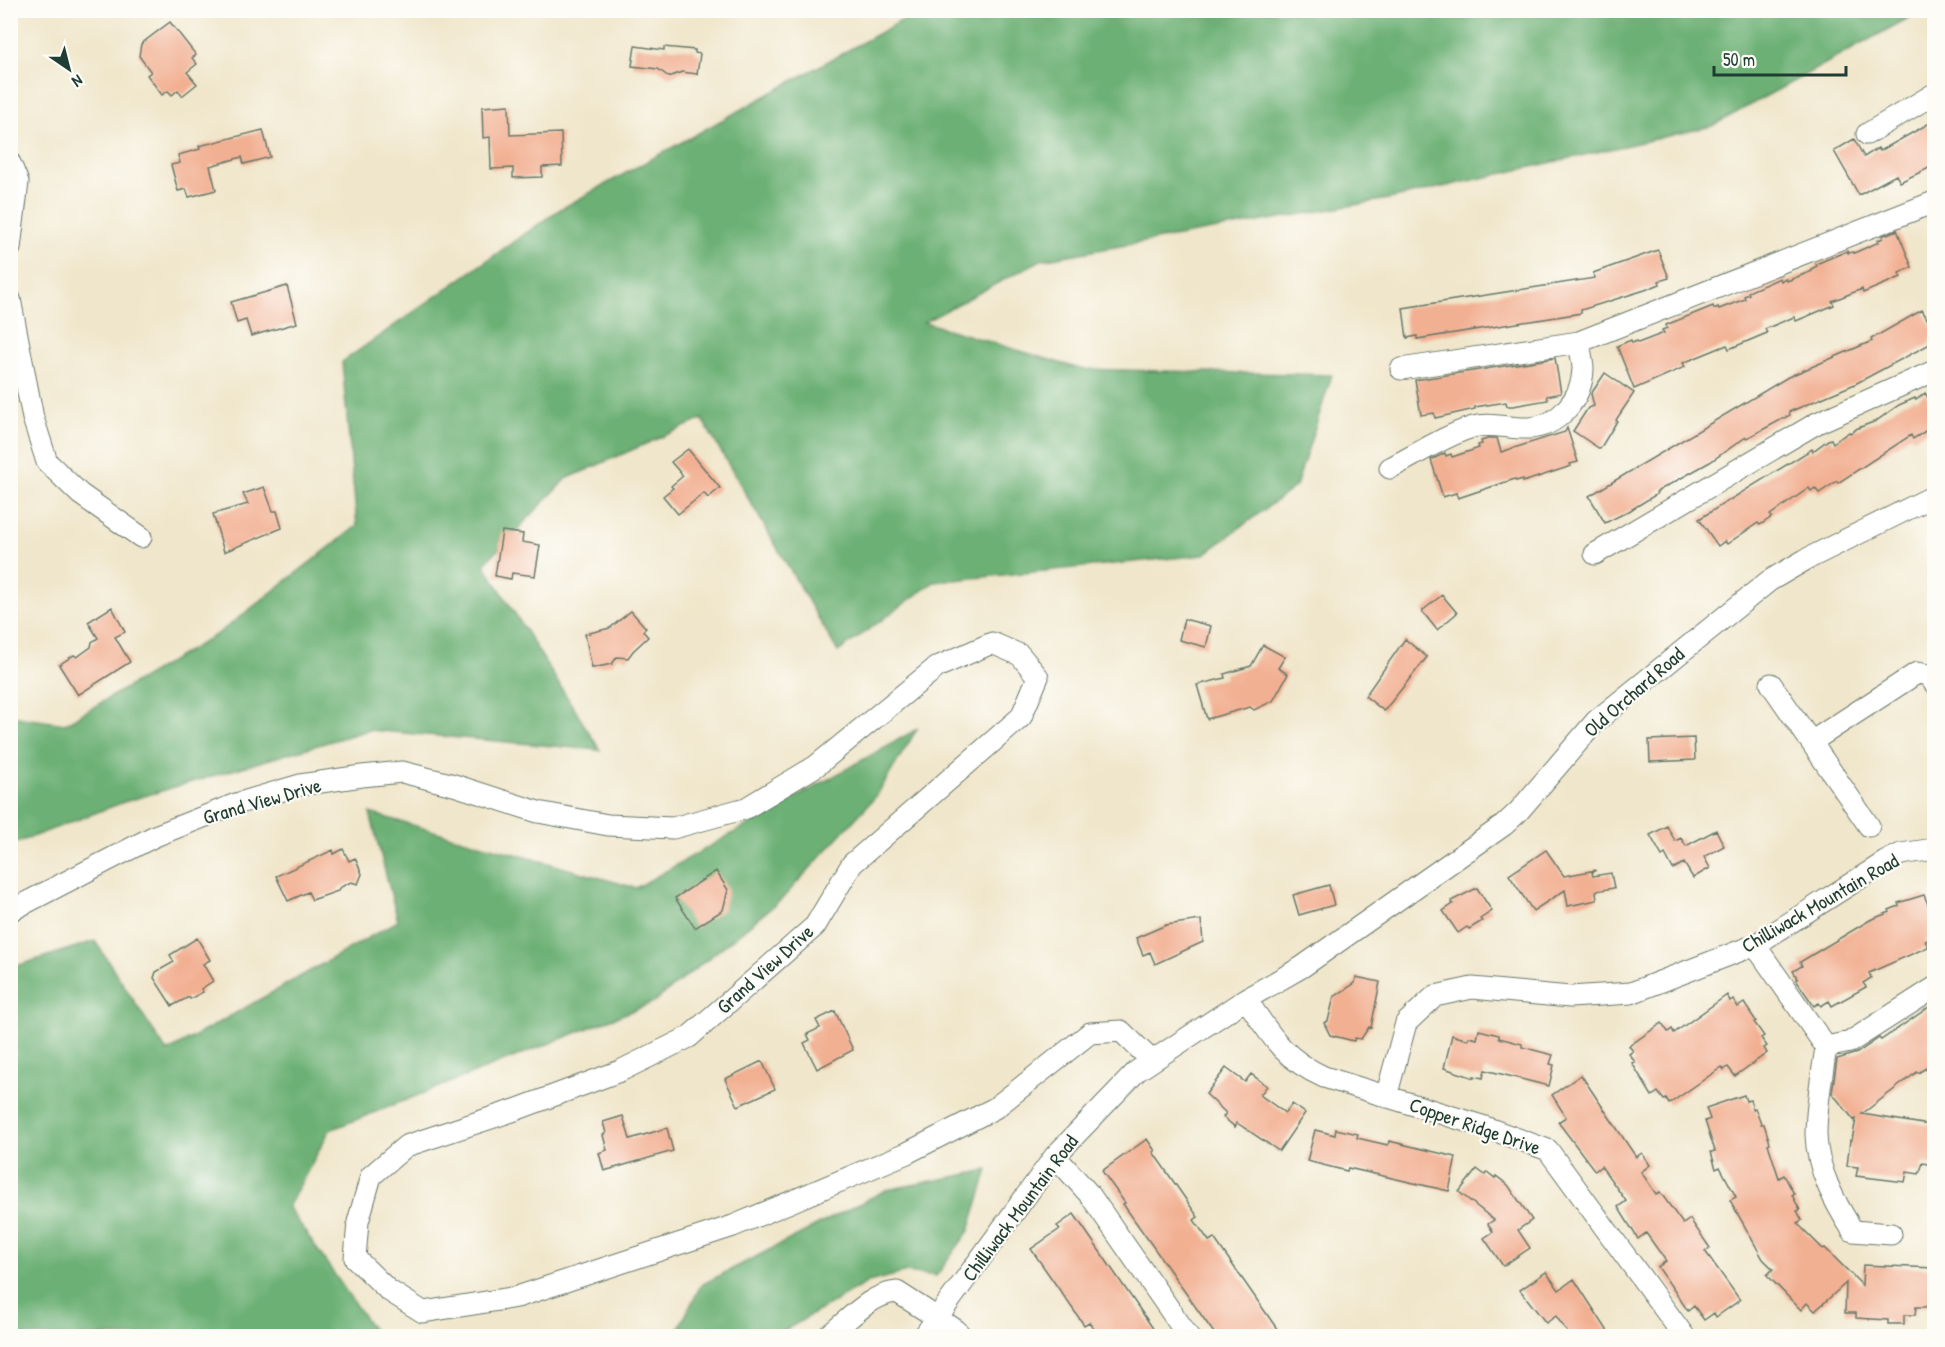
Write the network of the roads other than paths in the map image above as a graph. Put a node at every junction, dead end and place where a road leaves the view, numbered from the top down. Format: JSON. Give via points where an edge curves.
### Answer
{"nodes":[{"id":1,"x":1935,"y":94,"type":"edge"},
{"id":2,"x":1867,"y":134,"type":"dead end"},
{"id":3,"x":10,"y":163,"type":"edge"},
{"id":4,"x":1935,"y":202,"type":"edge"},
{"id":5,"x":10,"y":248,"type":"edge"},
{"id":6,"x":10,"y":298,"type":"edge"},
{"id":7,"x":1579,"y":342,"type":"junction"},
{"id":8,"x":1401,"y":369,"type":"dead end"},
{"id":9,"x":1935,"y":371,"type":"edge"},
{"id":10,"x":1390,"y":468,"type":"dead end"},
{"id":11,"x":1935,"y":496,"type":"edge"},
{"id":12,"x":141,"y":537,"type":"dead end"},
{"id":13,"x":1595,"y":554,"type":"dead end"},
{"id":14,"x":1933,"y":675,"type":"edge"},
{"id":15,"x":1771,"y":684,"type":"dead end"},
{"id":16,"x":1811,"y":742,"type":"junction"},
{"id":17,"x":1869,"y":826,"type":"dead end"},
{"id":18,"x":1935,"y":849,"type":"edge"},
{"id":19,"x":10,"y":911,"type":"edge"},
{"id":20,"x":1755,"y":945,"type":"junction"},
{"id":21,"x":1302,"y":967,"type":"joint"},
{"id":22,"x":1935,"y":988,"type":"edge"},
{"id":23,"x":1246,"y":999,"type":"junction"},
{"id":24,"x":1826,"y":1047,"type":"junction"},
{"id":25,"x":1152,"y":1060,"type":"junction"},
{"id":26,"x":1386,"y":1096,"type":"junction"},
{"id":27,"x":1055,"y":1156,"type":"junction"},
{"id":28,"x":1891,"y":1234,"type":"dead end"},
{"id":29,"x":938,"y":1317,"type":"junction"},
{"id":30,"x":828,"y":1336,"type":"edge"},
{"id":31,"x":924,"y":1336,"type":"edge"},
{"id":32,"x":961,"y":1336,"type":"edge"},
{"id":33,"x":1188,"y":1336,"type":"edge"},
{"id":34,"x":1684,"y":1336,"type":"edge"}],
"edges":[{"from":1,"to":2,"type":"street"},
{"from":3,"to":5,"type":"street","via":[[18,182]]},
{"from":4,"to":7,"type":"street"},
{"from":6,"to":12,"type":"street","via":[[33,418],[47,462],[80,494]]},
{"from":7,"to":8,"type":"street"},
{"from":7,"to":10,"type":"street","via":[[1583,369],[1580,382],[1566,411],[1556,419],[1529,428],[1475,426]]},
{"from":9,"to":13,"type":"street","via":[[1817,423]]},
{"from":11,"to":21,"type":"street","name":"Old Orchard Road","via":[[1769,581],[1596,721],[1504,825]]},
{"from":14,"to":16,"type":"street","via":[[1917,673]]},
{"from":15,"to":16,"type":"street"},
{"from":16,"to":17,"type":"street"},
{"from":18,"to":20,"type":"street","name":"Chilliwack Mountain Road","via":[[1901,854],[1885,862]]},
{"from":19,"to":25,"type":"street","name":"Grand View Drive","via":[[155,836],[236,804],[300,785],[363,776],[402,772],[538,812],[608,825],[672,828],[746,808],[816,766],[937,667],[992,643],[1020,655],[1038,677],[1021,717],[852,864],[815,926],[689,1037],[620,1071],[406,1146],[371,1176],[358,1222],[355,1258],[388,1290],[423,1312],[517,1297],[733,1227],[907,1153],[995,1108],[1090,1033],[1121,1031]]},
{"from":20,"to":24,"type":"street"},
{"from":20,"to":26,"type":"street","name":"Chilliwack Mountain Road","via":[[1631,993],[1570,997],[1472,988],[1435,996],[1406,1023]]},
{"from":21,"to":23,"type":"street","name":"Chilliwack Mountain Road"},
{"from":22,"to":24,"type":"street","via":[[1850,1042]]},
{"from":23,"to":25,"type":"street","name":"Chilliwack Mountain Road"},
{"from":23,"to":26,"type":"street","name":"Copper Ridge Drive","via":[[1282,1050],[1304,1068]]},
{"from":24,"to":28,"type":"street","via":[[1816,1138],[1823,1172],[1853,1231]]},
{"from":25,"to":27,"type":"street","name":"Chilliwack Mountain Road"},
{"from":26,"to":34,"type":"street","name":"Copper Ridge Drive","via":[[1548,1150]]},
{"from":27,"to":29,"type":"street","name":"Chilliwack Mountain Road"},
{"from":27,"to":33,"type":"street","via":[[1090,1195]]},
{"from":29,"to":30,"type":"street","via":[[906,1296],[888,1292],[876,1297]]},
{"from":29,"to":31,"type":"street","name":"Chilliwack Mountain Road"},
{"from":29,"to":32,"type":"street"}]}
